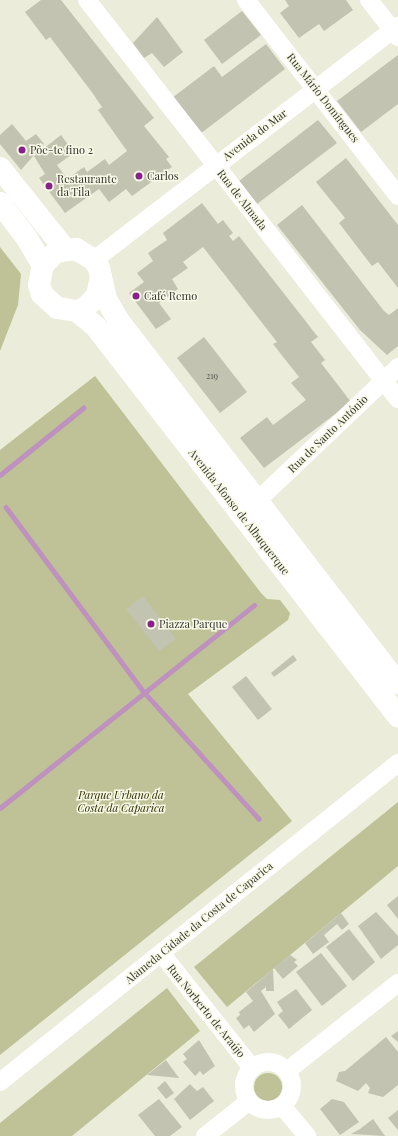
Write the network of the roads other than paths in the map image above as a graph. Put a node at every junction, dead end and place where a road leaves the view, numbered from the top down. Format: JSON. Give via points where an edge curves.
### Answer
{"nodes":[{"id":1,"x":88,"y":0,"type":"edge"},
{"id":2,"x":246,"y":0,"type":"edge"},
{"id":3,"x":369,"y":0,"type":"edge"},
{"id":4,"x":396,"y":31,"type":"edge"},
{"id":5,"x":316,"y":89,"type":"junction"},
{"id":6,"x":215,"y":166,"type":"junction"},
{"id":7,"x":0,"y":168,"type":"edge"},
{"id":8,"x":398,"y":196,"type":"edge"},
{"id":9,"x":0,"y":203,"type":"edge"},
{"id":10,"x":65,"y":249,"type":"junction"},
{"id":11,"x":43,"y":265,"type":"junction"},
{"id":12,"x":98,"y":268,"type":"junction"},
{"id":13,"x":77,"y":311,"type":"junction"},
{"id":14,"x":398,"y":367,"type":"edge"},
{"id":15,"x":384,"y":381,"type":"junction"},
{"id":16,"x":398,"y":399,"type":"edge"},
{"id":17,"x":257,"y":501,"type":"junction"},
{"id":18,"x":398,"y":683,"type":"edge"},
{"id":19,"x":398,"y":717,"type":"edge"},
{"id":20,"x":398,"y":763,"type":"edge"},
{"id":21,"x":161,"y":953,"type":"junction"},
{"id":22,"x":398,"y":983,"type":"edge"},
{"id":23,"x":252,"y":1068,"type":"junction"},
{"id":24,"x":287,"y":1071,"type":"junction"},
{"id":25,"x":0,"y":1082,"type":"edge"},
{"id":26,"x":248,"y":1102,"type":"junction"},
{"id":27,"x":282,"y":1106,"type":"junction"},
{"id":28,"x":205,"y":1136,"type":"edge"},
{"id":29,"x":307,"y":1136,"type":"edge"}],
"edges":[{"from":1,"to":6,"type":"street","name":"Rua de Almada"},
{"from":2,"to":5,"type":"street","name":"Rua Mário Domingues"},
{"from":3,"to":4,"type":"street"},
{"from":4,"to":5,"type":"street","name":"Avenida do Mar"},
{"from":5,"to":6,"type":"street","name":"Avenida do Mar"},
{"from":5,"to":8,"type":"street","name":"Rua Mário Domingues"},
{"from":6,"to":12,"type":"street","name":"Avenida do Mar"},
{"from":6,"to":15,"type":"street","name":"Rua de Almada"},
{"from":7,"to":10,"type":"main road"},
{"from":9,"to":11,"type":"main road"},
{"from":10,"to":11,"type":"main road","via":[[48,258]]},
{"from":10,"to":12,"type":"main road","via":[[76,249]]},
{"from":11,"to":13,"type":"main road","via":[[39,285],[42,294],[57,308]]},
{"from":12,"to":13,"type":"main road","via":[[97,296]]},
{"from":12,"to":17,"type":"main road","name":"Avenida Afonso de Albuquerque","via":[[106,299],[118,320]]},
{"from":13,"to":19,"type":"main road","name":"Avenida Afonso de Albuquerque","via":[[96,327]]},
{"from":14,"to":15,"type":"street","name":"Rua de Santo António"},
{"from":15,"to":16,"type":"street","name":"Rua de Almada"},
{"from":15,"to":17,"type":"street","name":"Rua de Santo António"},
{"from":17,"to":18,"type":"main road","name":"Avenida Afonso de Albuquerque"},
{"from":20,"to":21,"type":"street","name":"Alameda Cidade da Costa de Caparica"},
{"from":21,"to":23,"type":"street","name":"Rua Norberto de Araújo"},
{"from":21,"to":25,"type":"street","name":"Alameda Cidade da Costa de Caparica"},
{"from":22,"to":24,"type":"street"},
{"from":23,"to":24,"type":"street","via":[[261,1063],[272,1062]]},
{"from":23,"to":26,"type":"street","via":[[243,1085]]},
{"from":24,"to":27,"type":"street","via":[[292,1088],[289,1099]]},
{"from":26,"to":27,"type":"street","via":[[263,1110],[275,1110]]},
{"from":26,"to":28,"type":"street"},
{"from":27,"to":29,"type":"street"}]}
